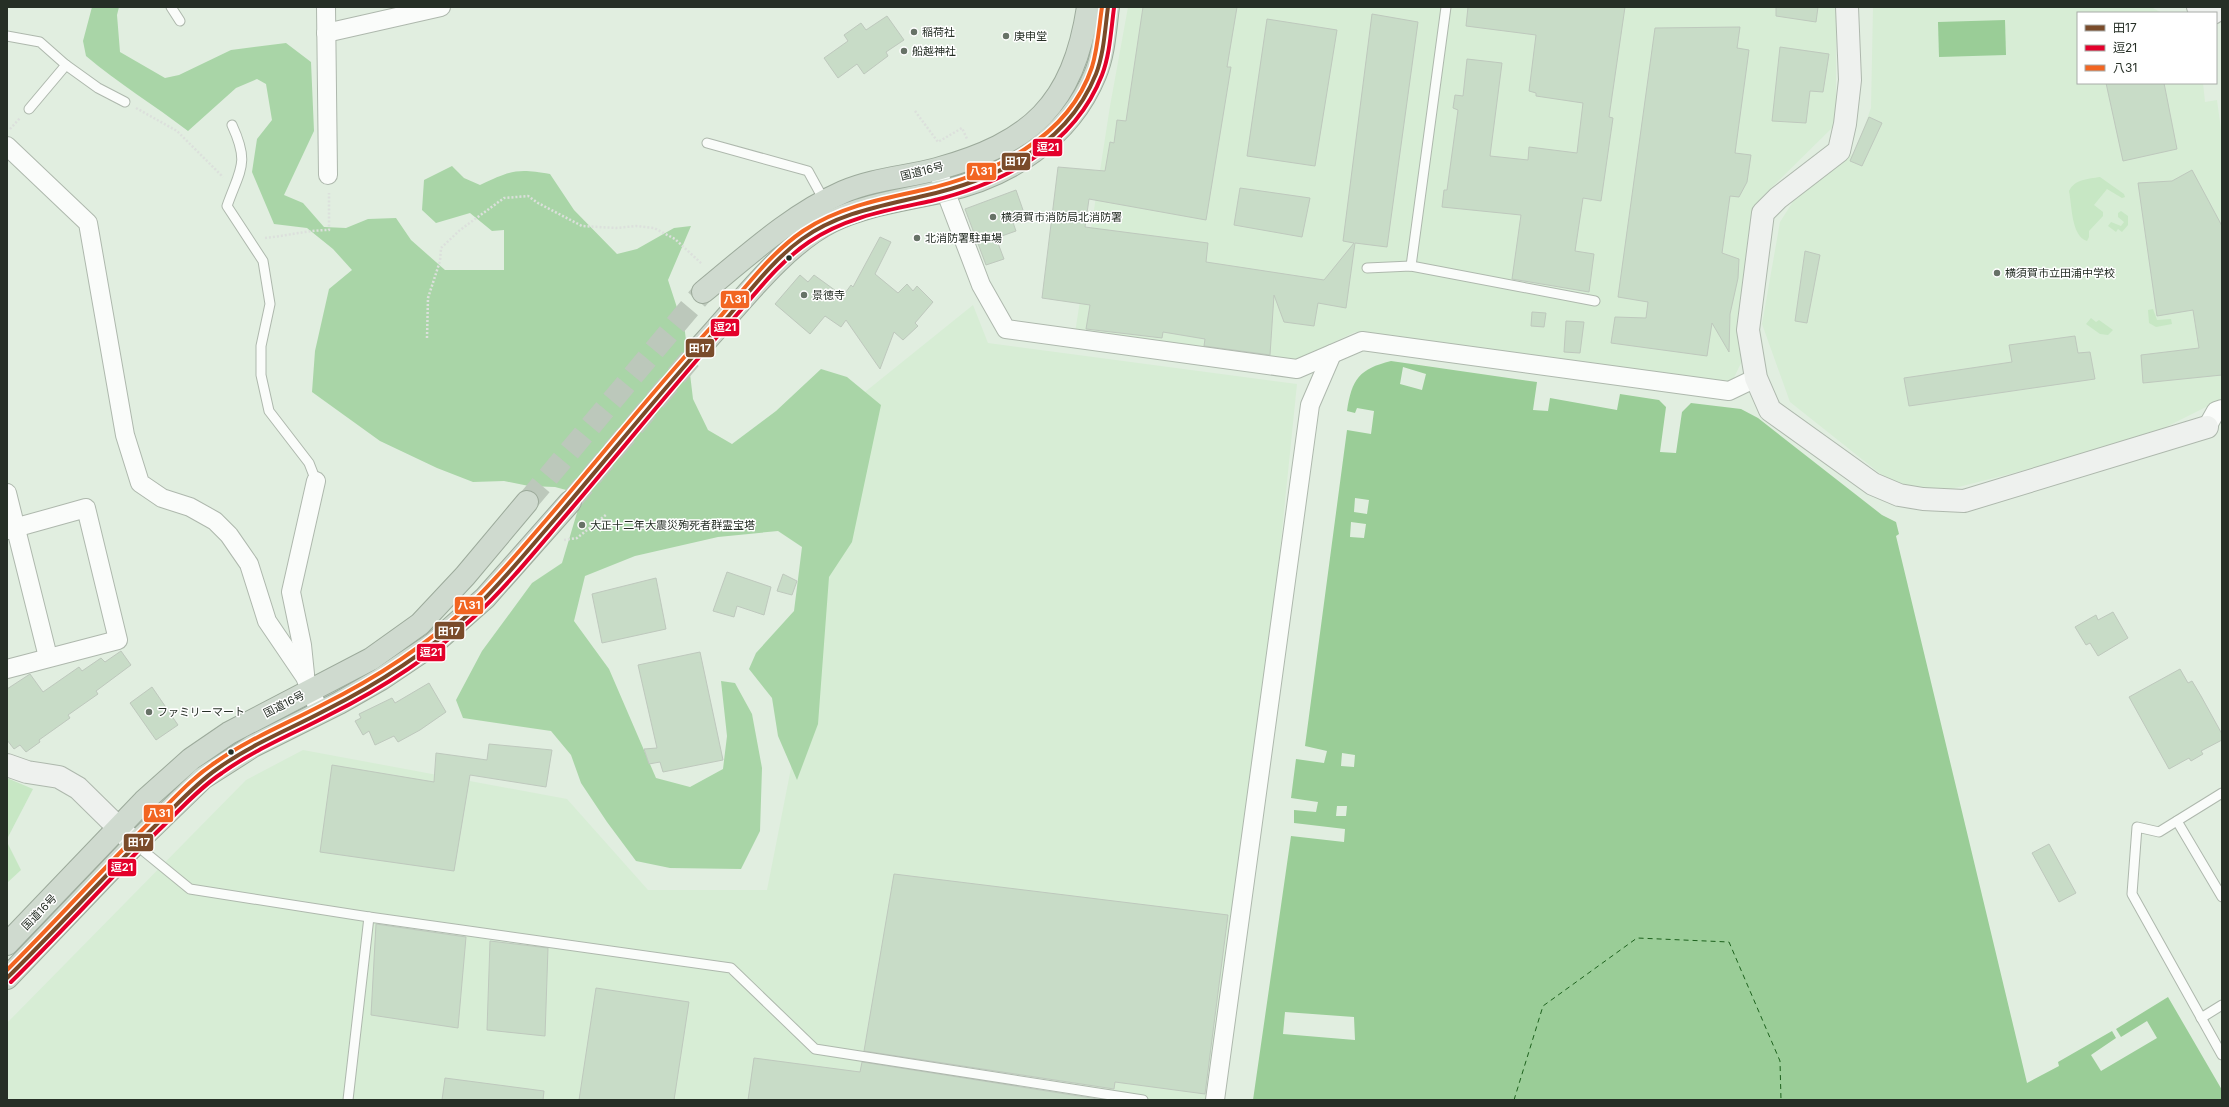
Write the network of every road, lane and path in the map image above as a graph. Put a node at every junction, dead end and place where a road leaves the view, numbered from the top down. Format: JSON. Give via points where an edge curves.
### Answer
{"nodes":[{"id":1,"x":171,"y":7,"type":"edge"},
{"id":2,"x":326,"y":7,"type":"edge"},
{"id":3,"x":440,"y":7,"type":"edge"},
{"id":4,"x":1088,"y":7,"type":"edge"},
{"id":5,"x":1108,"y":7,"type":"edge"},
{"id":6,"x":1446,"y":7,"type":"edge"},
{"id":7,"x":1847,"y":7,"type":"edge"},
{"id":8,"x":2198,"y":7,"type":"edge"},
{"id":9,"x":2210,"y":12,"type":"edge"},
{"id":10,"x":180,"y":21,"type":"dead end"},
{"id":11,"x":326,"y":33,"type":"junction"},
{"id":12,"x":7,"y":36,"type":"edge"},
{"id":13,"x":66,"y":65,"type":"junction"},
{"id":14,"x":125,"y":102,"type":"joint"},
{"id":15,"x":29,"y":109,"type":"joint"},
{"id":16,"x":916,"y":111,"type":"dead end"},
{"id":17,"x":232,"y":125,"type":"dead end"},
{"id":18,"x":7,"y":133,"type":"edge"},
{"id":19,"x":707,"y":143,"type":"dead end"},
{"id":20,"x":969,"y":143,"type":"dead end"},
{"id":21,"x":7,"y":146,"type":"edge"},
{"id":22,"x":938,"y":169,"type":"junction"},
{"id":23,"x":328,"y":175,"type":"joint"},
{"id":24,"x":234,"y":187,"type":"junction"},
{"id":25,"x":945,"y":191,"type":"junction"},
{"id":26,"x":825,"y":201,"type":"junction"},
{"id":27,"x":832,"y":221,"type":"junction"},
{"id":28,"x":248,"y":239,"type":"junction"},
{"id":29,"x":702,"y":264,"type":"dead end"},
{"id":30,"x":1411,"y":266,"type":"junction"},
{"id":31,"x":1367,"y":268,"type":"dead end"},
{"id":32,"x":703,"y":292,"type":"tunnel mouth"},
{"id":33,"x":1595,"y":301,"type":"dead end"},
{"id":34,"x":427,"y":338,"type":"dead end"},
{"id":35,"x":702,"y":345,"type":"tunnel mouth"},
{"id":36,"x":1332,"y":354,"type":"junction"},
{"id":37,"x":1756,"y":378,"type":"junction"},
{"id":38,"x":2222,"y":409,"type":"edge"},
{"id":39,"x":2207,"y":427,"type":"joint"},
{"id":40,"x":316,"y":481,"type":"joint"},
{"id":41,"x":7,"y":493,"type":"edge"},
{"id":42,"x":527,"y":502,"type":"tunnel mouth"},
{"id":43,"x":570,"y":502,"type":"tunnel mouth"},
{"id":44,"x":607,"y":514,"type":"dead end"},
{"id":45,"x":11,"y":529,"type":"edge"},
{"id":46,"x":562,"y":540,"type":"dead end"},
{"id":47,"x":478,"y":560,"type":"junction"},
{"id":48,"x":501,"y":581,"type":"junction"},
{"id":49,"x":48,"y":657,"type":"junction"},
{"id":50,"x":7,"y":669,"type":"edge"},
{"id":51,"x":307,"y":684,"type":"junction"},
{"id":52,"x":320,"y":713,"type":"junction"},
{"id":53,"x":7,"y":765,"type":"edge"},
{"id":54,"x":2222,"y":793,"type":"edge"},
{"id":55,"x":2177,"y":821,"type":"junction"},
{"id":56,"x":119,"y":828,"type":"junction"},
{"id":57,"x":135,"y":844,"type":"junction"},
{"id":58,"x":2222,"y":897,"type":"edge"},
{"id":59,"x":369,"y":917,"type":"junction"},
{"id":60,"x":7,"y":944,"type":"edge"},
{"id":61,"x":8,"y":978,"type":"edge"},
{"id":62,"x":2222,"y":1006,"type":"edge"},
{"id":63,"x":2201,"y":1018,"type":"junction"},
{"id":64,"x":2222,"y":1055,"type":"edge"},
{"id":65,"x":348,"y":1100,"type":"edge"},
{"id":66,"x":1143,"y":1100,"type":"edge"},
{"id":67,"x":1215,"y":1100,"type":"edge"}],
"edges":[{"from":1,"to":10,"type":"lane"},
{"from":2,"to":11,"type":"street"},
{"from":3,"to":11,"type":"street"},
{"from":4,"to":22,"type":"highway","name":"国道16号","via":[[1083,39],[1075,65],[1063,88],[1041,117],[1013,140]]},
{"from":5,"to":25,"type":"highway","name":"国道16号","via":[[1096,75],[1081,102],[1056,134],[1026,158],[994,175]]},
{"from":6,"to":30,"type":"lane"},
{"from":7,"to":37,"type":"street","via":[[1850,80],[1839,151],[1778,198],[1763,214],[1748,330]]},
{"from":8,"to":9,"type":"street"},
{"from":11,"to":23,"type":"street"},
{"from":12,"to":13,"type":"lane","via":[[40,42]]},
{"from":13,"to":14,"type":"lane","via":[[98,88]]},
{"from":13,"to":15,"type":"lane"},
{"from":14,"to":24,"type":"path","via":[[177,131]]},
{"from":15,"to":18,"type":"path"},
{"from":16,"to":20,"type":"path","via":[[938,142],[962,128]]},
{"from":17,"to":24,"type":"lane","via":[[240,143],[242,169]]},
{"from":19,"to":26,"type":"lane","via":[[808,171]]},
{"from":21,"to":51,"type":"street","via":[[88,223],[125,435],[140,483],[162,498],[190,507],[215,522],[229,535],[249,564],[267,620]]},
{"from":22,"to":25,"type":"street"},
{"from":22,"to":26,"type":"highway","name":"国道16号","via":[[852,189]]},
{"from":23,"to":28,"type":"path","via":[[329,230]]},
{"from":24,"to":28,"type":"lane","via":[[227,206]]},
{"from":25,"to":27,"type":"highway","name":"国道16号","via":[[883,203]]},
{"from":25,"to":36,"type":"street","via":[[981,285],[1006,329],[1297,369]]},
{"from":26,"to":27,"type":"lane"},
{"from":26,"to":32,"type":"highway","name":"国道16号","via":[[795,220]]},
{"from":27,"to":35,"type":"highway","name":"国道16号","via":[[802,239],[786,254]]},
{"from":28,"to":40,"type":"lane","via":[[263,261],[270,304],[261,346],[261,368],[269,410],[309,463]]},
{"from":29,"to":34,"type":"path","via":[[675,239],[654,228],[582,226],[528,196],[504,198],[460,230],[441,248],[440,262],[428,298]]},
{"from":30,"to":31,"type":"lane"},
{"from":30,"to":33,"type":"lane"},
{"from":36,"to":37,"type":"street","via":[[1362,342],[1729,391]]},
{"from":36,"to":67,"type":"street","via":[[1310,405]]},
{"from":37,"to":39,"type":"street","via":[[1770,410],[1873,484],[1899,495],[1923,499],[1964,501]]},
{"from":38,"to":39,"type":"street","via":[[2216,411]]},
{"from":40,"to":51,"type":"street","via":[[291,592]]},
{"from":41,"to":45,"type":"street"},
{"from":42,"to":47,"type":"highway","name":"国道16号"},
{"from":43,"to":48,"type":"highway","name":"国道16号"},
{"from":44,"to":46,"type":"path","via":[[577,538]]},
{"from":45,"to":49,"type":"street"},
{"from":45,"to":49,"type":"street","via":[[86,508],[118,640]]},
{"from":47,"to":48,"type":"highway"},
{"from":47,"to":51,"type":"highway","name":"国道16号","via":[[420,624],[404,636],[371,659]]},
{"from":48,"to":52,"type":"highway","name":"国道16号","via":[[415,658]]},
{"from":49,"to":50,"type":"street"},
{"from":51,"to":52,"type":"street"},
{"from":51,"to":56,"type":"highway","name":"国道16号","via":[[191,759],[144,801]]},
{"from":52,"to":57,"type":"highway","name":"国道16号","via":[[253,746],[203,778]]},
{"from":53,"to":56,"type":"street","via":[[27,772],[59,777],[72,784]]},
{"from":54,"to":55,"type":"lane"},
{"from":55,"to":58,"type":"lane"},
{"from":55,"to":63,"type":"lane","via":[[2158,832],[2137,827],[2132,894]]},
{"from":56,"to":57,"type":"street"},
{"from":56,"to":60,"type":"highway","name":"国道16号"},
{"from":57,"to":59,"type":"lane","via":[[190,889]]},
{"from":57,"to":61,"type":"highway","name":"国道16号"},
{"from":59,"to":65,"type":"lane"},
{"from":59,"to":66,"type":"lane","via":[[732,968],[815,1049]]},
{"from":62,"to":63,"type":"lane"},
{"from":63,"to":64,"type":"lane"}]}
